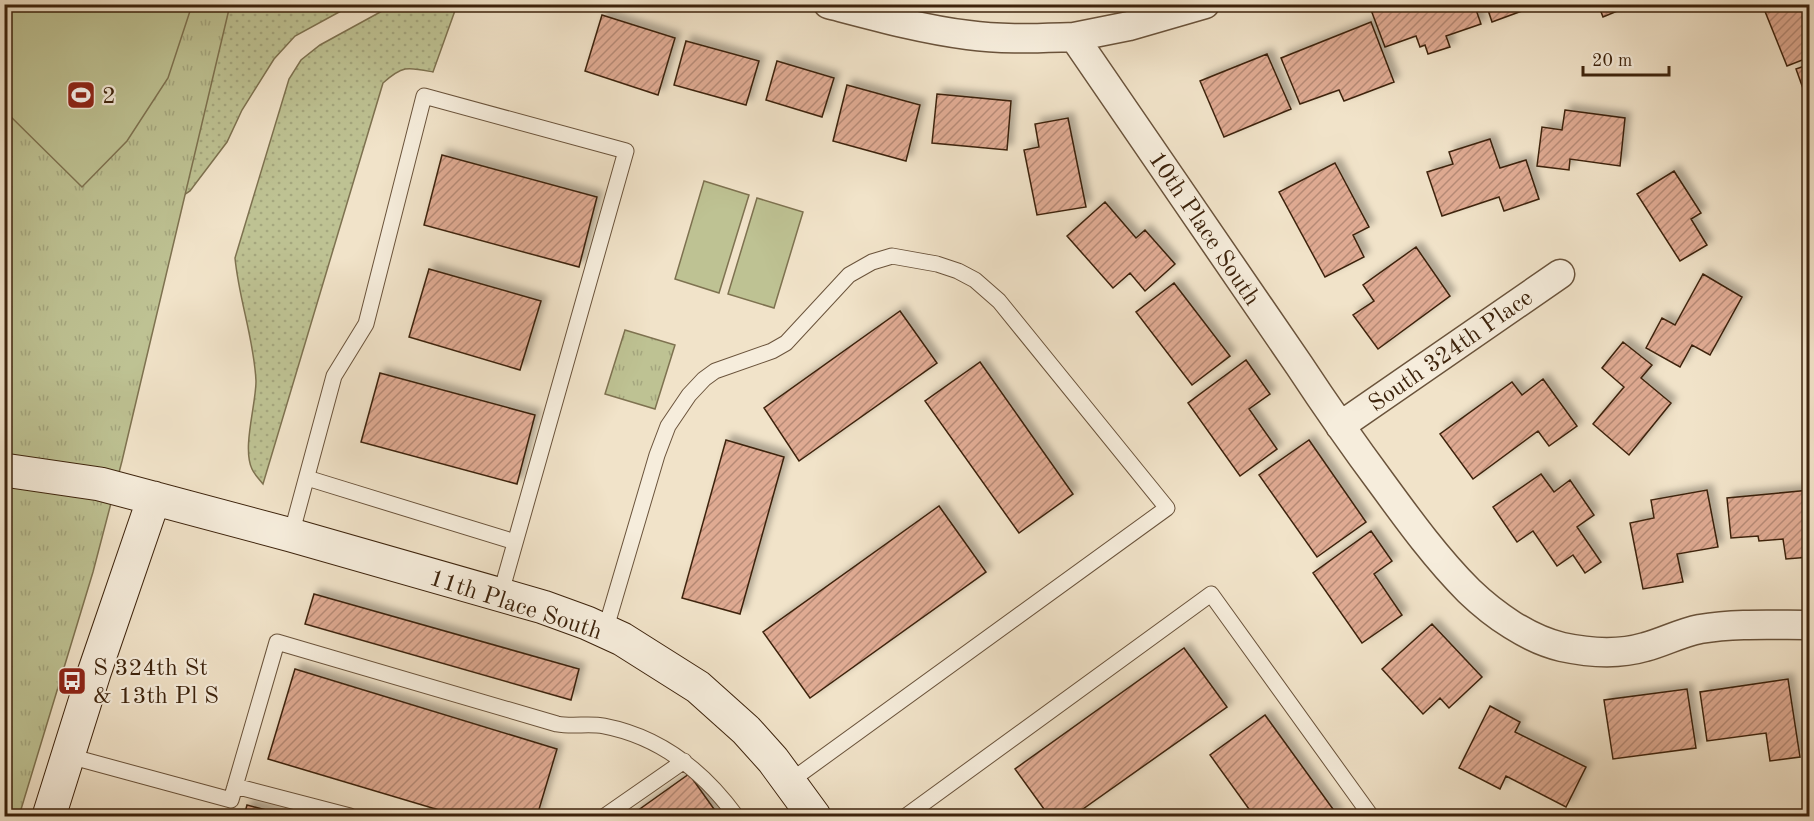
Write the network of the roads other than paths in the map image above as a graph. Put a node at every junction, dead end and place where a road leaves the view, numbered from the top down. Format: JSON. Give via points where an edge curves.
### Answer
{"nodes":[{"id":1,"x":828,"y":4,"type":"edge"},
{"id":2,"x":1205,"y":4,"type":"edge"},
{"id":3,"x":1074,"y":37,"type":"junction"},
{"id":4,"x":1560,"y":274,"type":"dead end"},
{"id":5,"x":1340,"y":426,"type":"junction"},
{"id":6,"x":4,"y":470,"type":"edge"},
{"id":7,"x":307,"y":478,"type":"junction"},
{"id":8,"x":154,"y":498,"type":"junction"},
{"id":9,"x":291,"y":536,"type":"junction"},
{"id":10,"x":515,"y":542,"type":"junction"},
{"id":11,"x":500,"y":596,"type":"junction"},
{"id":12,"x":1809,"y":625,"type":"edge"},
{"id":13,"x":605,"y":631,"type":"junction"},
{"id":14,"x":69,"y":756,"type":"junction"},
{"id":15,"x":684,"y":761,"type":"junction"},
{"id":16,"x":789,"y":782,"type":"junction"},
{"id":17,"x":235,"y":786,"type":"junction"},
{"id":18,"x":49,"y":816,"type":"edge"},
{"id":19,"x":350,"y":816,"type":"edge"},
{"id":20,"x":605,"y":816,"type":"edge"},
{"id":21,"x":736,"y":816,"type":"edge"},
{"id":22,"x":814,"y":816,"type":"edge"},
{"id":23,"x":906,"y":816,"type":"edge"},
{"id":24,"x":1371,"y":816,"type":"edge"}],
"edges":[{"from":1,"to":3,"type":"street","via":[[969,36]]},
{"from":2,"to":3,"type":"street"},
{"from":3,"to":5,"type":"street","name":"10th Place South"},
{"from":4,"to":5,"type":"street","name":"South 324th Place"},
{"from":5,"to":12,"type":"street","name":"10th Place South","via":[[1422,537],[1470,591],[1494,612],[1533,635],[1586,652],[1618,653],[1700,629]]},
{"from":6,"to":8,"type":"street","name":"11th Place South","via":[[100,484]]},
{"from":7,"to":9,"type":"lane"},
{"from":7,"to":10,"type":"lane"},
{"from":7,"to":10,"type":"lane","via":[[334,376],[366,324],[424,96],[626,151]]},
{"from":8,"to":9,"type":"street","name":"11th Place South"},
{"from":8,"to":14,"type":"street"},
{"from":9,"to":11,"type":"street","name":"11th Place South"},
{"from":10,"to":11,"type":"lane"},
{"from":11,"to":13,"type":"street","name":"11th Place South","via":[[543,607]]},
{"from":13,"to":16,"type":"street","name":"11th Place South","via":[[698,687],[746,730]]},
{"from":13,"to":16,"type":"lane","via":[[668,426],[704,379],[786,343],[849,275],[872,262],[892,256],[912,259],[958,271],[975,280],[999,302],[1167,508]]},
{"from":14,"to":17,"type":"lane","via":[[231,800]]},
{"from":14,"to":18,"type":"street"},
{"from":15,"to":17,"type":"lane","via":[[644,738],[605,726],[558,724],[278,642]]},
{"from":15,"to":20,"type":"lane"},
{"from":15,"to":21,"type":"lane","via":[[711,785]]},
{"from":16,"to":22,"type":"street","name":"11th Place South"},
{"from":17,"to":19,"type":"lane"},
{"from":23,"to":24,"type":"lane","via":[[1211,594]]}]}
